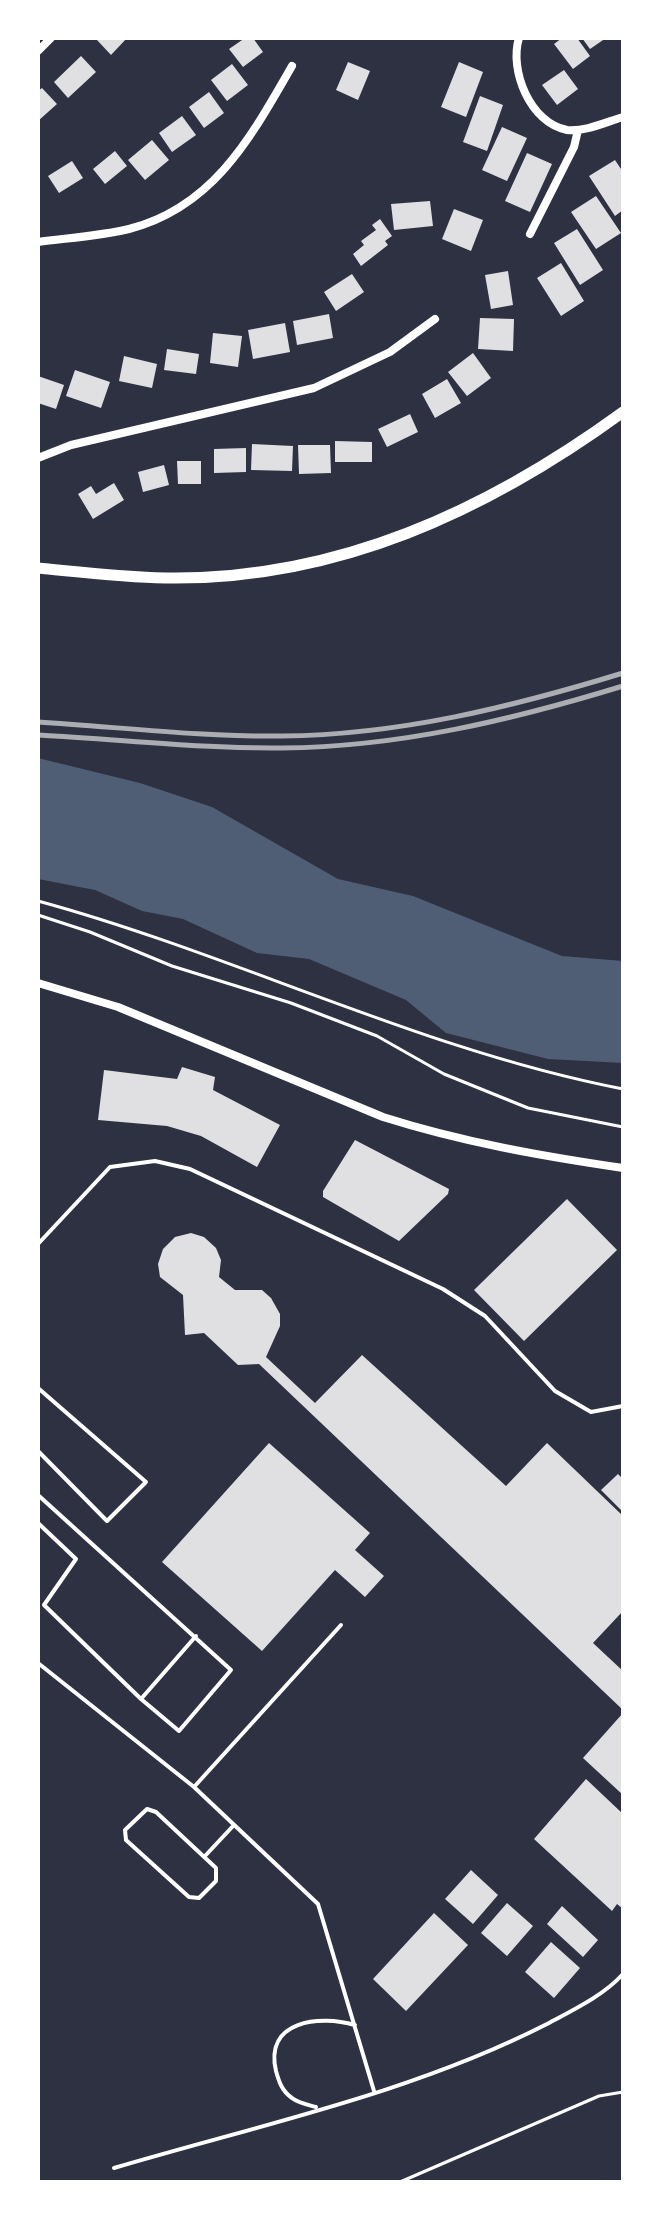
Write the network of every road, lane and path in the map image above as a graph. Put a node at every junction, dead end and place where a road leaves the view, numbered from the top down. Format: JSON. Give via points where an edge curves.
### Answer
{"nodes":[{"id":1,"x":51,"y":38,"type":"edge"},
{"id":2,"x":519,"y":38,"type":"edge"},
{"id":3,"x":38,"y":51,"type":"edge"},
{"id":4,"x":292,"y":66,"type":"dead end"},
{"id":5,"x":623,"y":117,"type":"edge"},
{"id":6,"x":578,"y":130,"type":"junction"},
{"id":7,"x":530,"y":234,"type":"dead end"},
{"id":8,"x":38,"y":242,"type":"edge"},
{"id":9,"x":435,"y":319,"type":"dead end"},
{"id":10,"x":623,"y":412,"type":"edge"},
{"id":11,"x":38,"y":458,"type":"edge"},
{"id":12,"x":38,"y":568,"type":"edge"},
{"id":13,"x":38,"y":901,"type":"edge"},
{"id":14,"x":38,"y":915,"type":"edge"},
{"id":15,"x":38,"y":983,"type":"edge"},
{"id":16,"x":623,"y":1089,"type":"edge"},
{"id":17,"x":623,"y":1127,"type":"edge"},
{"id":18,"x":623,"y":1168,"type":"edge"},
{"id":19,"x":38,"y":1244,"type":"edge"},
{"id":20,"x":38,"y":1388,"type":"edge"},
{"id":21,"x":623,"y":1406,"type":"edge"},
{"id":22,"x":38,"y":1451,"type":"edge"},
{"id":23,"x":38,"y":1495,"type":"edge"},
{"id":24,"x":38,"y":1523,"type":"edge"},
{"id":25,"x":341,"y":1625,"type":"dead end"},
{"id":26,"x":196,"y":1636,"type":"junction"},
{"id":27,"x":38,"y":1663,"type":"edge"},
{"id":28,"x":141,"y":1699,"type":"junction"},
{"id":29,"x":194,"y":1787,"type":"junction"},
{"id":30,"x":234,"y":1825,"type":"junction"},
{"id":31,"x":205,"y":1856,"type":"junction"},
{"id":32,"x":623,"y":1974,"type":"edge"},
{"id":33,"x":355,"y":2025,"type":"junction"},
{"id":34,"x":374,"y":2091,"type":"junction"},
{"id":35,"x":623,"y":2092,"type":"edge"},
{"id":36,"x":318,"y":2108,"type":"junction"},
{"id":37,"x":114,"y":2168,"type":"dead end"},
{"id":38,"x":400,"y":2182,"type":"edge"}],
"edges":[{"from":1,"to":3,"type":"street"},
{"from":2,"to":6,"type":"street","via":[[515,67],[530,99],[555,125]]},
{"from":4,"to":8,"type":"street","via":[[233,162],[192,200],[125,230]]},
{"from":5,"to":6,"type":"street"},
{"from":6,"to":7,"type":"street"},
{"from":9,"to":11,"type":"street","via":[[390,352],[314,388],[71,445]]},
{"from":10,"to":12,"type":"main road","via":[[503,492],[414,533],[350,554],[207,577]]},
{"from":13,"to":16,"type":"path","via":[[127,925],[486,1057]]},
{"from":14,"to":17,"type":"path","via":[[377,1036],[444,1074],[528,1108]]},
{"from":15,"to":18,"type":"street","via":[[118,1007],[383,1117],[465,1142]]},
{"from":19,"to":21,"type":"lane","via":[[110,1167],[155,1161],[190,1169],[443,1289],[485,1316],[555,1391],[591,1412]]},
{"from":20,"to":22,"type":"lane","via":[[146,1482],[107,1521]]},
{"from":23,"to":26,"type":"lane"},
{"from":24,"to":28,"type":"lane","via":[[76,1559],[44,1605]]},
{"from":25,"to":29,"type":"lane"},
{"from":26,"to":28,"type":"lane"},
{"from":26,"to":28,"type":"lane","via":[[231,1670],[179,1731]]},
{"from":27,"to":29,"type":"lane"},
{"from":29,"to":30,"type":"lane"},
{"from":30,"to":31,"type":"lane"},
{"from":30,"to":33,"type":"lane","via":[[318,1904]]},
{"from":31,"to":31,"type":"lane","via":[[218,1877],[192,1899],[130,1844],[125,1830],[142,1812],[152,1810]]},
{"from":32,"to":34,"type":"lane","via":[[581,2006],[526,2034],[435,2073]]},
{"from":33,"to":34,"type":"lane"},
{"from":33,"to":36,"type":"lane","via":[[331,2018],[314,2020],[295,2024],[279,2041],[274,2060],[280,2085],[293,2099]]},
{"from":34,"to":36,"type":"lane"},
{"from":35,"to":38,"type":"path","via":[[599,2096]]},
{"from":36,"to":37,"type":"lane"}]}
